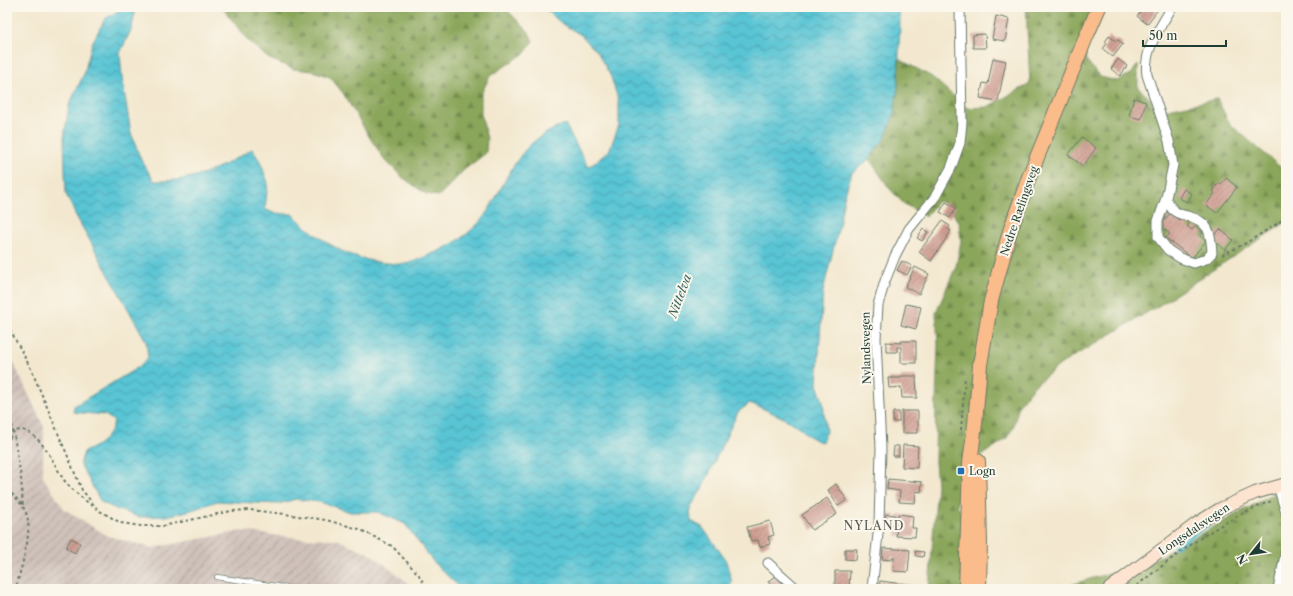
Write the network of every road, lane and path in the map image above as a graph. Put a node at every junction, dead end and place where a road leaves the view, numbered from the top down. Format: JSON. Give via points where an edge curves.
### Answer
{"nodes":[{"id":1,"x":960,"y":7,"type":"edge"},
{"id":2,"x":1099,"y":7,"type":"edge"},
{"id":3,"x":1172,"y":7,"type":"edge"},
{"id":4,"x":1166,"y":198,"type":"junction"},
{"id":5,"x":1286,"y":218,"type":"edge"},
{"id":6,"x":1206,"y":259,"type":"junction"},
{"id":7,"x":7,"y":324,"type":"edge"},
{"id":8,"x":7,"y":395,"type":"edge"},
{"id":9,"x":975,"y":424,"type":"junction"},
{"id":10,"x":13,"y":431,"type":"junction"},
{"id":11,"x":7,"y":444,"type":"edge"},
{"id":12,"x":1282,"y":485,"type":"edge"},
{"id":13,"x":7,"y":489,"type":"edge"},
{"id":14,"x":1272,"y":502,"type":"dead end"},
{"id":15,"x":24,"y":508,"type":"junction"},
{"id":16,"x":98,"y":510,"type":"junction"},
{"id":17,"x":1286,"y":513,"type":"edge"},
{"id":18,"x":1286,"y":551,"type":"edge"},
{"id":19,"x":768,"y":563,"type":"dead end"},
{"id":20,"x":216,"y":577,"type":"dead end"},
{"id":21,"x":16,"y":589,"type":"edge"},
{"id":22,"x":295,"y":589,"type":"edge"},
{"id":23,"x":427,"y":589,"type":"edge"},
{"id":24,"x":797,"y":589,"type":"edge"},
{"id":25,"x":872,"y":589,"type":"edge"},
{"id":26,"x":966,"y":589,"type":"edge"},
{"id":27,"x":979,"y":589,"type":"edge"},
{"id":28,"x":1109,"y":589,"type":"edge"},
{"id":29,"x":1132,"y":589,"type":"edge"},
{"id":30,"x":1278,"y":589,"type":"edge"}],
"edges":[{"from":1,"to":25,"type":"street","name":"Nylandsvegen","via":[[960,143],[951,168],[935,196],[909,229],[895,256],[878,305],[876,339],[881,449],[879,525]]},
{"from":2,"to":9,"type":"main road","name":"Nedre Rælingsveg","via":[[1040,148],[1010,231],[984,343]]},
{"from":3,"to":4,"type":"street","via":[[1151,45],[1145,66],[1169,140],[1173,165]]},
{"from":4,"to":6,"type":"street","via":[[1173,210],[1197,218],[1206,226],[1211,238],[1212,253]]},
{"from":4,"to":6,"type":"street","via":[[1158,221],[1158,237],[1168,250],[1180,258],[1194,263]]},
{"from":5,"to":6,"type":"path","via":[[1227,253]]},
{"from":7,"to":16,"type":"path","via":[[31,369],[82,490]]},
{"from":8,"to":10,"type":"path"},
{"from":9,"to":26,"type":"main road","name":"Nedre Rælingsveg","via":[[970,463]]},
{"from":9,"to":27,"type":"main road","name":"Nedre Rælingsveg","via":[[979,490]]},
{"from":10,"to":11,"type":"path"},
{"from":10,"to":15,"type":"path"},
{"from":10,"to":16,"type":"path","via":[[22,430],[39,441],[64,480],[78,496]]},
{"from":12,"to":17,"type":"street"},
{"from":12,"to":28,"type":"main road","name":"Longsdalsvegen","via":[[1255,493],[1220,509]]},
{"from":13,"to":15,"type":"path"},
{"from":14,"to":29,"type":"path","via":[[1243,513],[1215,528]]},
{"from":15,"to":21,"type":"path","via":[[29,529]]},
{"from":16,"to":23,"type":"path","via":[[121,523],[142,526],[163,526],[231,511],[250,510],[326,520],[359,529],[392,546],[419,575]]},
{"from":18,"to":30,"type":"street"},
{"from":19,"to":24,"type":"street"},
{"from":20,"to":22,"type":"lane"}]}
